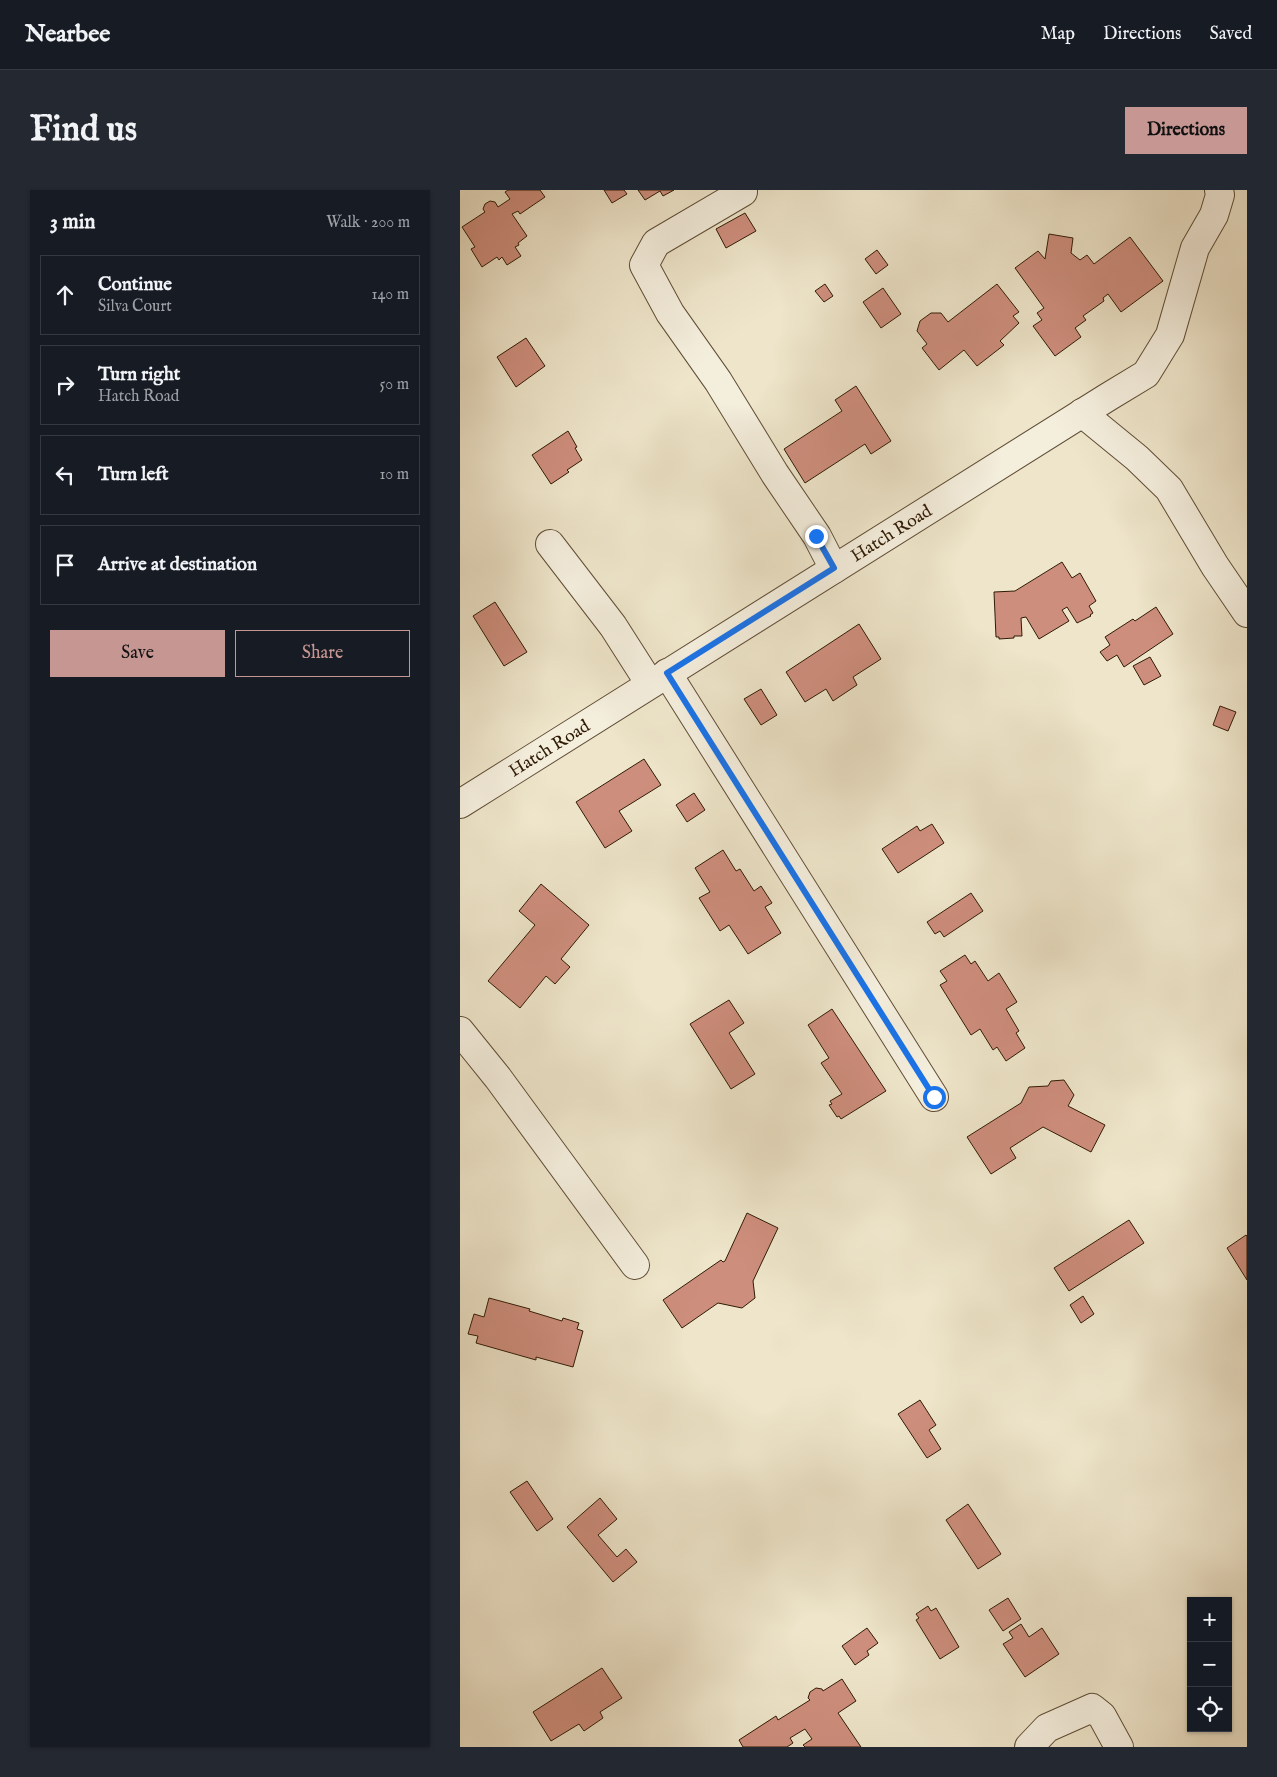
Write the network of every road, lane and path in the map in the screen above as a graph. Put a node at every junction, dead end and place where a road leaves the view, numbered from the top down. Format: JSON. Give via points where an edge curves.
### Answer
{"nodes":[{"id":1,"x":1219,"y":190,"type":"edge"},
{"id":2,"x":743,"y":192,"type":"dead end"},
{"id":3,"x":1082,"y":413,"type":"junction"},
{"id":4,"x":550,"y":544,"type":"dead end"},
{"id":5,"x":834,"y":568,"type":"junction"},
{"id":6,"x":1247,"y":613,"type":"edge"},
{"id":7,"x":659,"y":678,"type":"junction"},
{"id":8,"x":460,"y":804,"type":"edge"},
{"id":9,"x":460,"y":1031,"type":"edge"},
{"id":10,"x":934,"y":1097,"type":"dead end"},
{"id":11,"x":635,"y":1265,"type":"dead end"},
{"id":12,"x":1029,"y":1747,"type":"edge"},
{"id":13,"x":1119,"y":1747,"type":"edge"}],
"edges":[{"from":1,"to":3,"type":"street","name":"Hatch Road","via":[[1214,215],[1195,248],[1170,335],[1146,374]]},
{"from":2,"to":5,"type":"street","via":[[656,243],[644,265],[670,313],[718,381]]},
{"from":3,"to":5,"type":"street","name":"Hatch Road"},
{"from":3,"to":6,"type":"street","via":[[1169,489]]},
{"from":4,"to":7,"type":"street","via":[[613,626]]},
{"from":5,"to":7,"type":"street","name":"Hatch Road"},
{"from":7,"to":8,"type":"street","name":"Hatch Road"},
{"from":7,"to":10,"type":"street"},
{"from":9,"to":11,"type":"street"},
{"from":12,"to":13,"type":"street","via":[[1047,1728],[1092,1708],[1102,1716]]}]}
